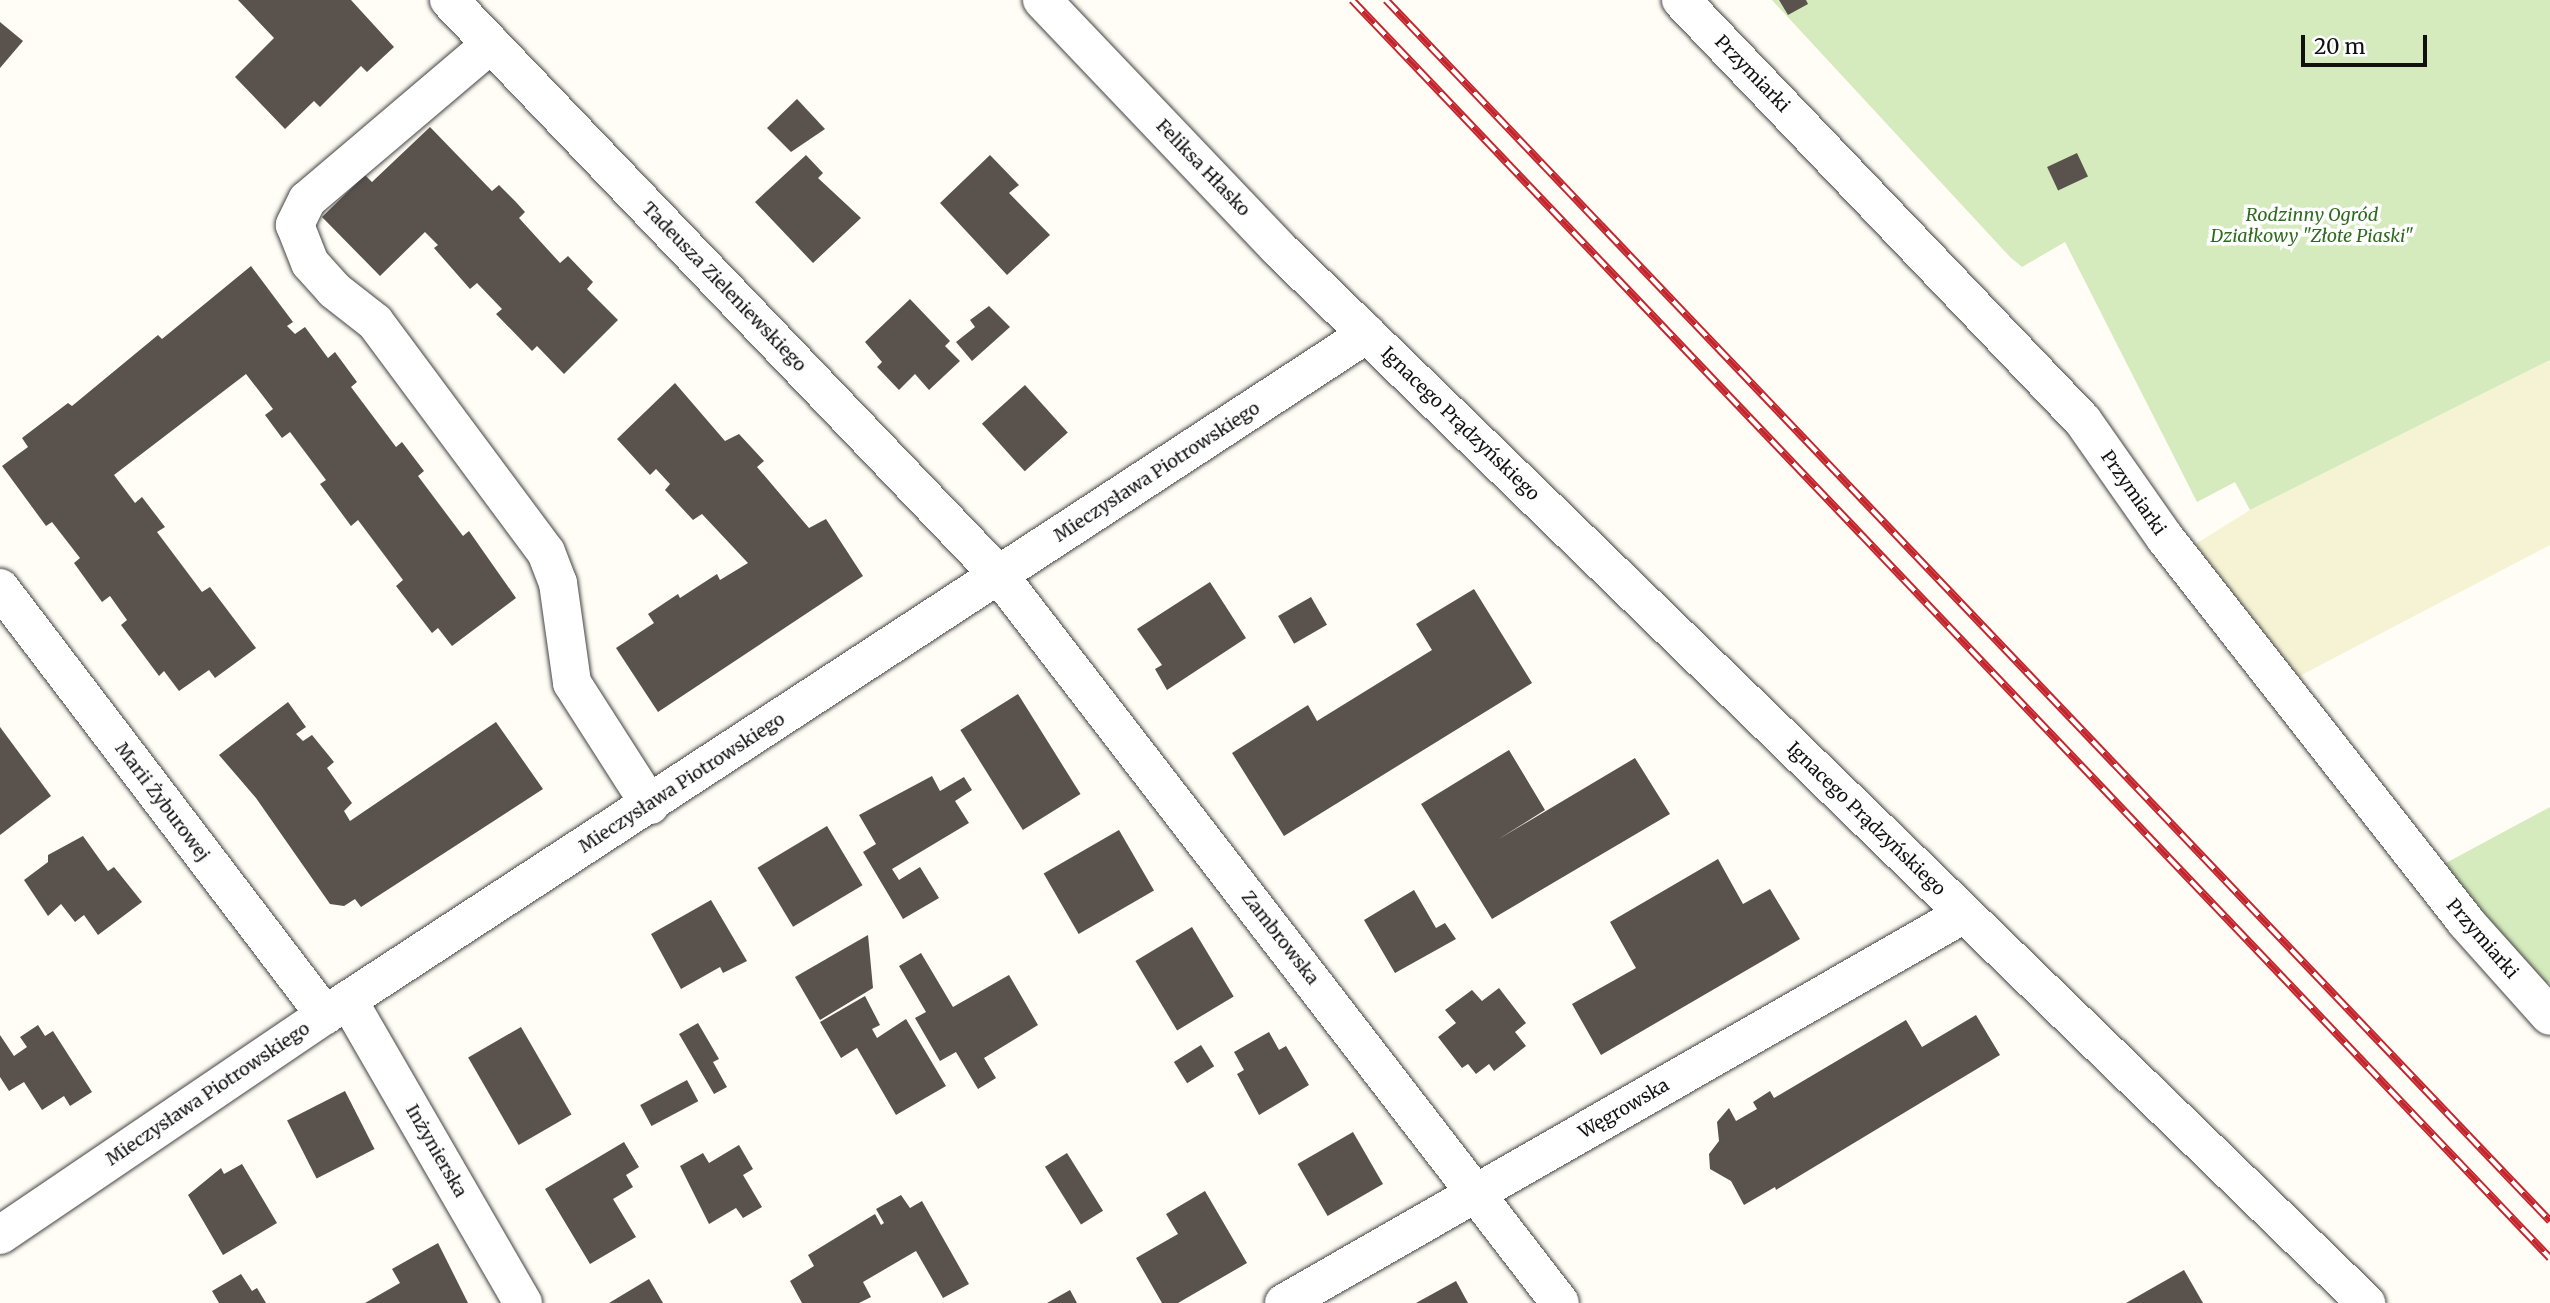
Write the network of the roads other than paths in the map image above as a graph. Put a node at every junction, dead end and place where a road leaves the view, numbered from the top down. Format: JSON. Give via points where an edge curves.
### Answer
{"nodes":[{"id":1,"x":449,"y":0,"type":"edge"},
{"id":2,"x":1042,"y":0,"type":"edge"},
{"id":3,"x":1681,"y":0,"type":"edge"},
{"id":4,"x":491,"y":44,"type":"junction"},
{"id":5,"x":1367,"y":334,"type":"junction"},
{"id":6,"x":998,"y":574,"type":"junction"},
{"id":7,"x":0,"y":588,"type":"edge"},
{"id":8,"x":650,"y":805,"type":"junction"},
{"id":9,"x":1964,"y":914,"type":"junction"},
{"id":10,"x":337,"y":1007,"type":"junction"},
{"id":11,"x":2550,"y":1016,"type":"edge"},
{"id":12,"x":1477,"y":1192,"type":"junction"},
{"id":13,"x":0,"y":1235,"type":"edge"},
{"id":14,"x":523,"y":1303,"type":"edge"},
{"id":15,"x":1284,"y":1303,"type":"edge"},
{"id":16,"x":1560,"y":1303,"type":"edge"},
{"id":17,"x":2366,"y":1303,"type":"edge"}],
"edges":[{"from":1,"to":4,"type":"street","name":"Tadeusza Zieleniewskiego"},
{"from":2,"to":5,"type":"street","name":"Feliksa Hłasko","via":[[1278,248]]},
{"from":3,"to":11,"type":"street","name":"Przymiarki","via":[[2083,421],[2165,538],[2456,910]]},
{"from":4,"to":6,"type":"street","name":"Tadeusza Zieleniewskiego"},
{"from":4,"to":8,"type":"street","via":[[307,200],[295,225],[310,262],[334,290],[375,322],[546,552],[558,583],[572,683]]},
{"from":5,"to":6,"type":"street","name":"Mieczysława Piotrowskiego"},
{"from":5,"to":9,"type":"street","name":"Ignacego Prądzyńskiego"},
{"from":6,"to":8,"type":"street","name":"Mieczysława Piotrowskiego"},
{"from":6,"to":12,"type":"street","name":"Zambrowska"},
{"from":7,"to":10,"type":"street","name":"Marii Żyburowej"},
{"from":8,"to":10,"type":"street","name":"Mieczysława Piotrowskiego"},
{"from":9,"to":12,"type":"street","name":"Węgrowska"},
{"from":9,"to":17,"type":"street","name":"Ignacego Prądzyńskiego"},
{"from":10,"to":13,"type":"street","name":"Mieczysława Piotrowskiego"},
{"from":10,"to":14,"type":"street","name":"Inżynierska"},
{"from":12,"to":15,"type":"street","name":"Węgrowska"},
{"from":12,"to":16,"type":"street","name":"Zambrowska"}]}
